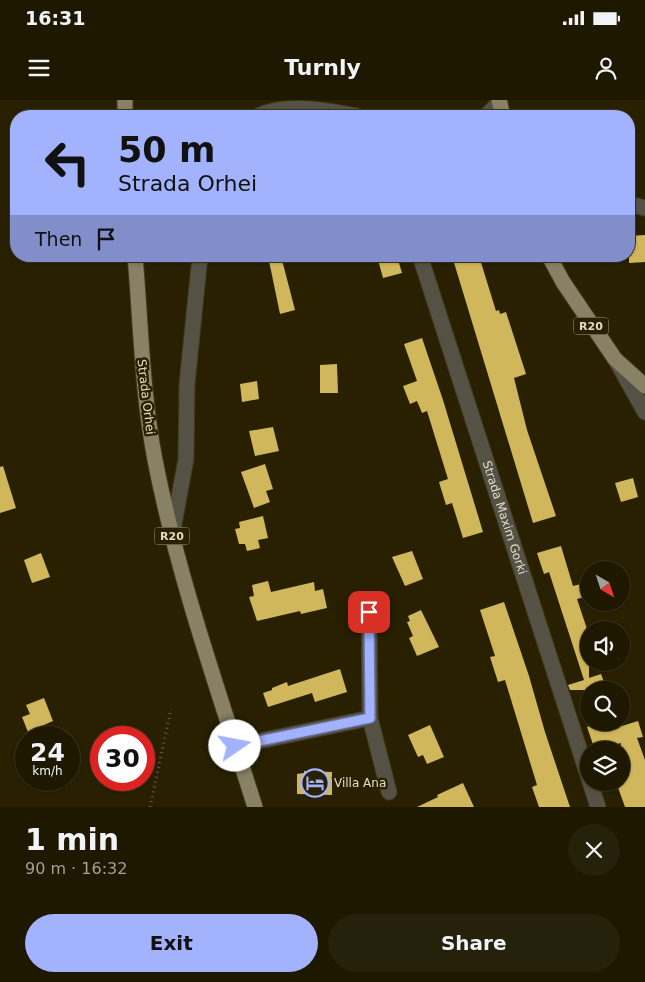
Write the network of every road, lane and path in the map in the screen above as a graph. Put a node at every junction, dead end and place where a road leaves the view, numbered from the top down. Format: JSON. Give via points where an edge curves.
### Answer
{"nodes":[{"id":1,"x":285,"y":110,"type":"edge"},
{"id":2,"x":312,"y":110,"type":"edge"},
{"id":3,"x":135,"y":262,"type":"edge"},
{"id":4,"x":199,"y":262,"type":"edge"},
{"id":5,"x":422,"y":262,"type":"edge"},
{"id":6,"x":552,"y":262,"type":"edge"},
{"id":7,"x":615,"y":359,"type":"junction"},
{"id":8,"x":645,"y":386,"type":"edge"},
{"id":9,"x":645,"y":412,"type":"edge"},
{"id":10,"x":172,"y":535,"type":"junction"},
{"id":11,"x":369,"y":612,"type":"dead end"},
{"id":12,"x":171,"y":709,"type":"dead end"},
{"id":13,"x":370,"y":718,"type":"junction"},
{"id":14,"x":235,"y":746,"type":"junction"},
{"id":15,"x":580,"y":753,"type":"edge"},
{"id":16,"x":592,"y":791,"type":"edge"},
{"id":17,"x":389,"y":792,"type":"dead end"},
{"id":18,"x":150,"y":807,"type":"edge"},
{"id":19,"x":255,"y":807,"type":"edge"},
{"id":20,"x":598,"y":807,"type":"edge"}],
"edges":[{"from":1,"to":2,"type":"street"},
{"from":3,"to":10,"type":"main road","name":"Strada Orhei","number":"R20","via":[[142,366],[155,460]]},
{"from":4,"to":10,"type":"street","name":"Strada Orhei","via":[[187,384],[186,459]]},
{"from":5,"to":15,"type":"street","name":"Strada Maxim Gorki"},
{"from":6,"to":7,"type":"main road","number":"R20"},
{"from":7,"to":8,"type":"main road","number":"R20"},
{"from":7,"to":9,"type":"street"},
{"from":10,"to":14,"type":"main road","name":"Strada Orhei","number":"R20"},
{"from":11,"to":13,"type":"street"},
{"from":12,"to":18,"type":"path"},
{"from":13,"to":14,"type":"street"},
{"from":13,"to":17,"type":"street"},
{"from":14,"to":19,"type":"main road","name":"Strada Orhei","number":"R20"},
{"from":16,"to":20,"type":"street","name":"Strada Maxim Gorki"}]}
